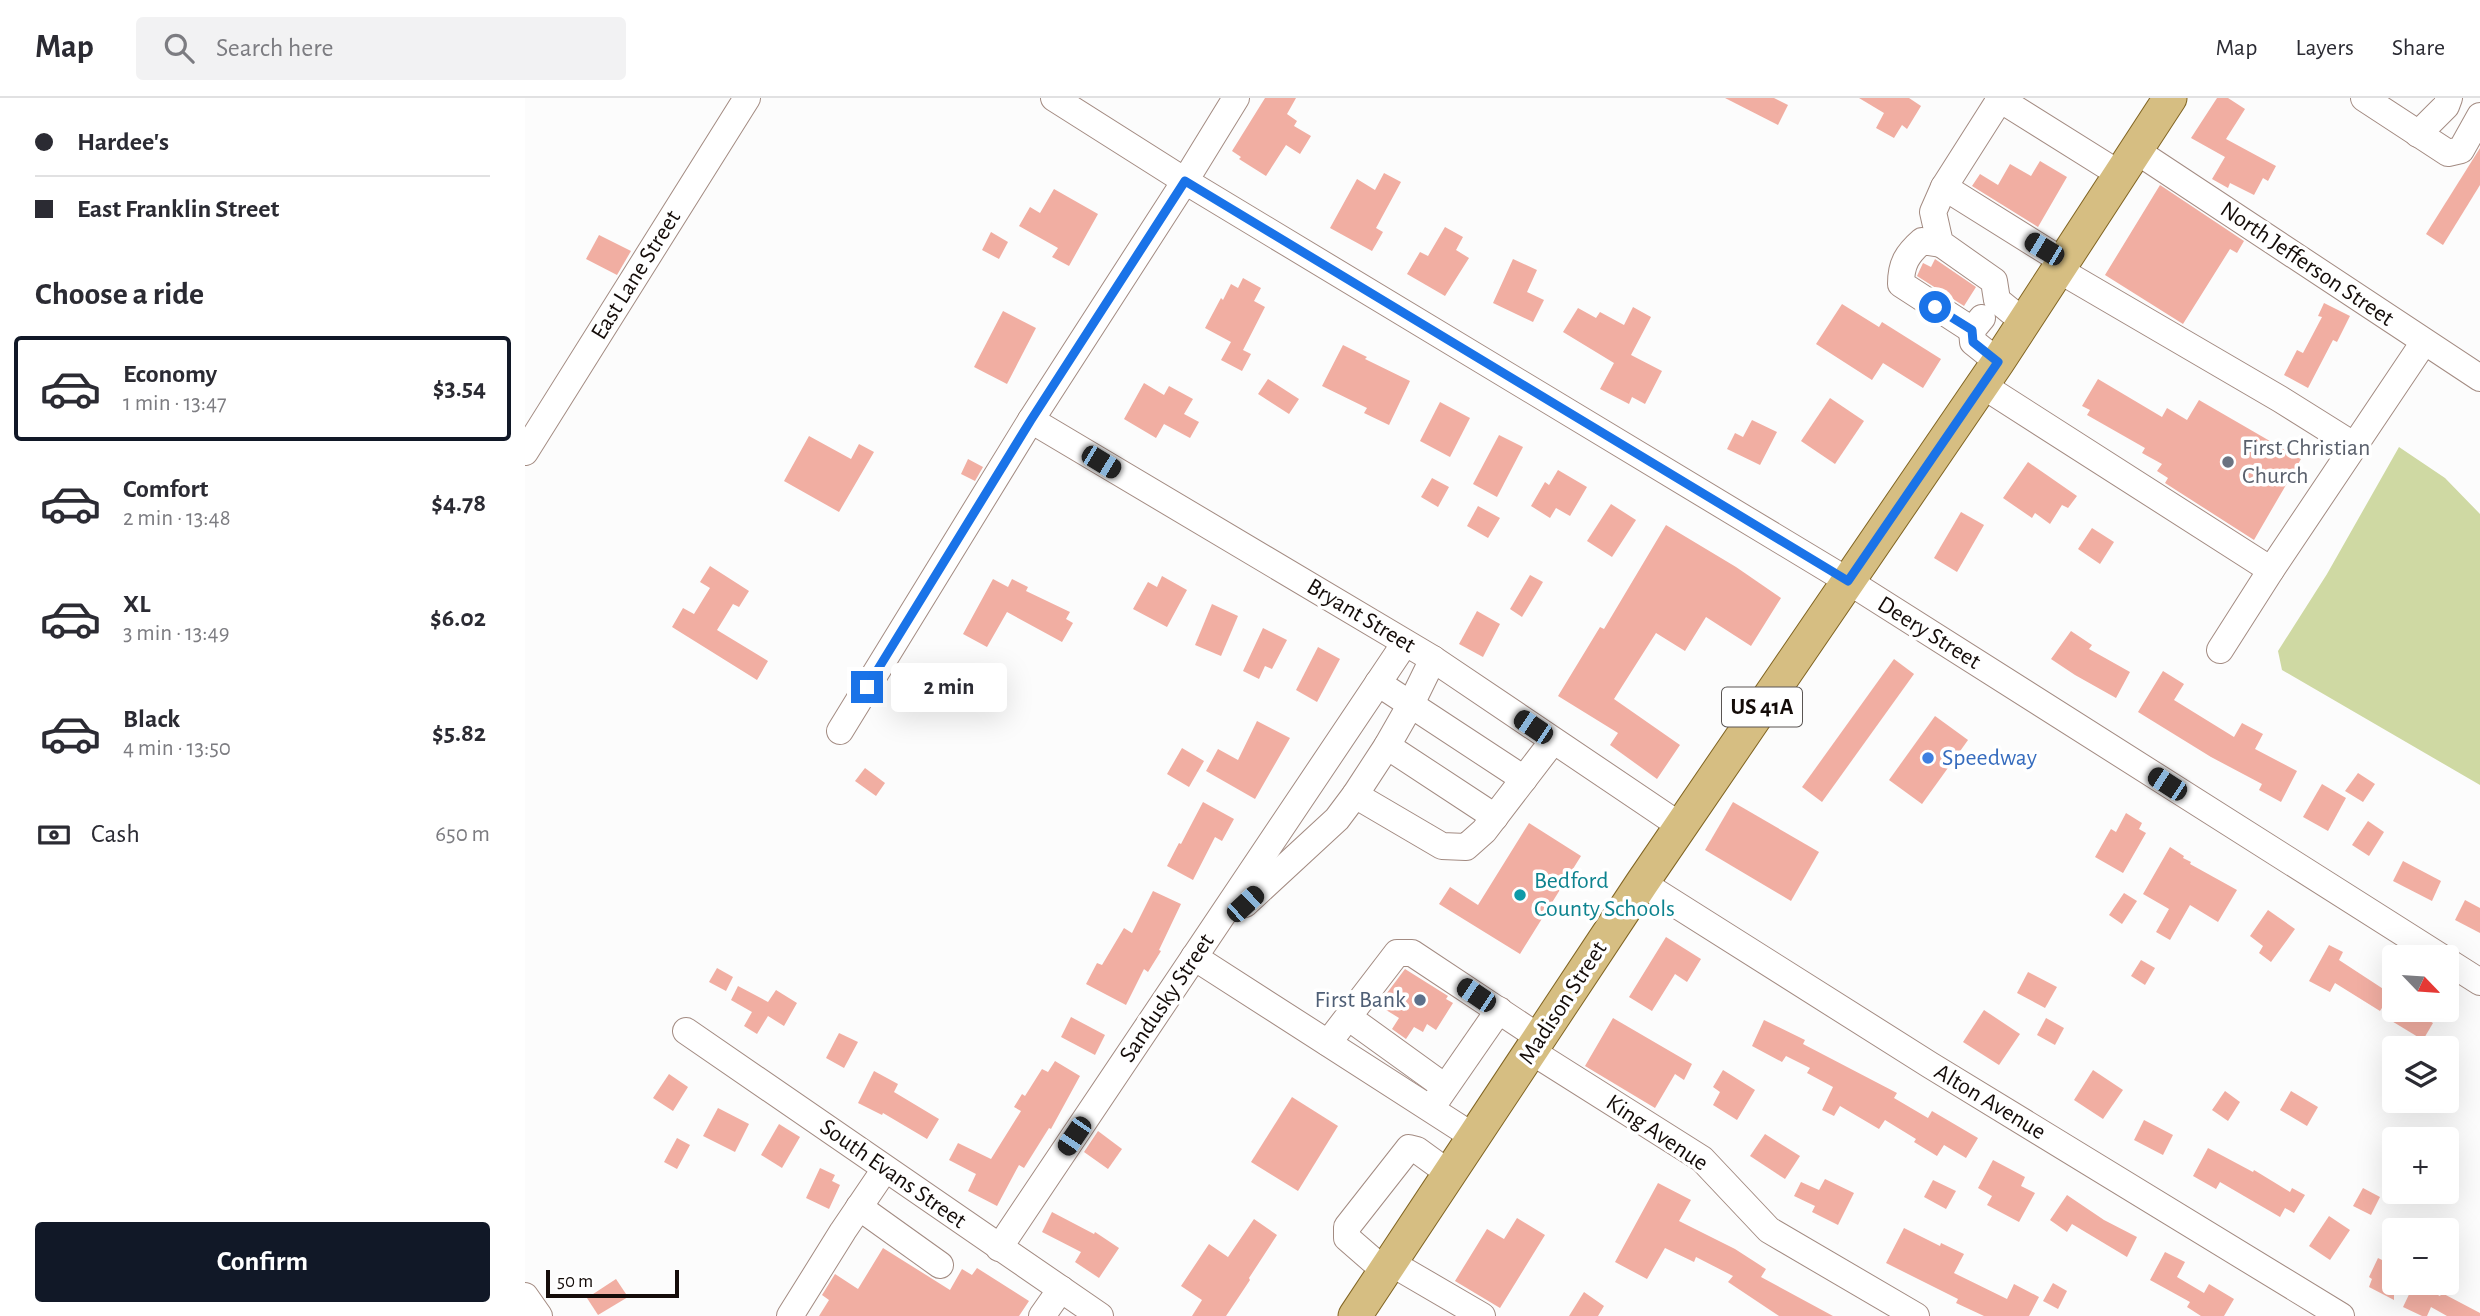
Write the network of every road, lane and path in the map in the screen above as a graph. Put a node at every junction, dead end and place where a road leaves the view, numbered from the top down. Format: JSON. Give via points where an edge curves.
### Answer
{"nodes":[{"id":1,"x":747,"y":98,"type":"edge"},
{"id":2,"x":1054,"y":98,"type":"edge"},
{"id":3,"x":1235,"y":98,"type":"edge"},
{"id":4,"x":2170,"y":98,"type":"edge"},
{"id":5,"x":2364,"y":98,"type":"edge"},
{"id":6,"x":2449,"y":98,"type":"edge"},
{"id":7,"x":1999,"y":99,"type":"edge"},
{"id":8,"x":2480,"y":116,"type":"edge"},
{"id":9,"x":2418,"y":134,"type":"junction"},
{"id":10,"x":2128,"y":162,"type":"junction"},
{"id":11,"x":1185,"y":181,"type":"junction"},
{"id":12,"x":1944,"y":187,"type":"junction"},
{"id":13,"x":1941,"y":244,"type":"junction"},
{"id":14,"x":2061,"y":266,"type":"junction"},
{"id":15,"x":1997,"y":300,"type":"junction"},
{"id":16,"x":2024,"y":322,"type":"junction"},
{"id":17,"x":1972,"y":330,"type":"junction"},
{"id":18,"x":2424,"y":342,"type":"junction"},
{"id":19,"x":1990,"y":374,"type":"junction"},
{"id":20,"x":2480,"y":378,"type":"edge"},
{"id":21,"x":1031,"y":420,"type":"junction"},
{"id":22,"x":2355,"y":446,"type":"junction"},
{"id":23,"x":525,"y":452,"type":"edge"},
{"id":24,"x":2271,"y":570,"type":"junction"},
{"id":25,"x":1848,"y":581,"type":"junction"},
{"id":26,"x":1405,"y":643,"type":"junction"},
{"id":27,"x":2220,"y":650,"type":"dead end"},
{"id":28,"x":1433,"y":659,"type":"junction"},
{"id":29,"x":1378,"y":683,"type":"junction"},
{"id":30,"x":1411,"y":705,"type":"junction"},
{"id":31,"x":840,"y":731,"type":"dead end"},
{"id":32,"x":1553,"y":741,"type":"junction"},
{"id":33,"x":1387,"y":746,"type":"junction"},
{"id":34,"x":1524,"y":779,"type":"junction"},
{"id":35,"x":1355,"y":795,"type":"junction"},
{"id":36,"x":1495,"y":817,"type":"junction"},
{"id":37,"x":1682,"y":827,"type":"junction"},
{"id":38,"x":1642,"y":883,"type":"junction"},
{"id":39,"x":1227,"y":909,"type":"junction"},
{"id":40,"x":2422,"y":945,"type":"edge"},
{"id":41,"x":1194,"y":957,"type":"junction"},
{"id":42,"x":2459,"y":969,"type":"edge"},
{"id":43,"x":2480,"y":982,"type":"edge"},
{"id":44,"x":1499,"y":1010,"type":"junction"},
{"id":45,"x":1348,"y":1017,"type":"junction"},
{"id":46,"x":686,"y":1031,"type":"dead end"},
{"id":47,"x":1328,"y":1043,"type":"junction"},
{"id":48,"x":1535,"y":1045,"type":"junction"},
{"id":49,"x":1438,"y":1097,"type":"junction"},
{"id":50,"x":1475,"y":1137,"type":"junction"},
{"id":51,"x":885,"y":1169,"type":"junction"},
{"id":52,"x":1450,"y":1174,"type":"junction"},
{"id":53,"x":859,"y":1208,"type":"junction"},
{"id":54,"x":999,"y":1248,"type":"junction"},
{"id":55,"x":940,"y":1265,"type":"dead end"},
{"id":56,"x":1388,"y":1267,"type":"junction"},
{"id":57,"x":1061,"y":1289,"type":"junction"},
{"id":58,"x":525,"y":1296,"type":"edge"},
{"id":59,"x":539,"y":1316,"type":"edge"},
{"id":60,"x":790,"y":1316,"type":"edge"},
{"id":61,"x":1042,"y":1316,"type":"edge"},
{"id":62,"x":1100,"y":1316,"type":"edge"},
{"id":63,"x":1355,"y":1316,"type":"edge"},
{"id":64,"x":1482,"y":1316,"type":"edge"},
{"id":65,"x":1916,"y":1316,"type":"edge"},
{"id":66,"x":2341,"y":1316,"type":"edge"}],
"edges":[{"from":1,"to":23,"type":"street","name":"East Lane Street"},
{"from":2,"to":11,"type":"street","name":"Deery Street"},
{"from":3,"to":11,"type":"street"},
{"from":4,"to":10,"type":"main road","name":"Madison Street","number":"US 41A"},
{"from":5,"to":9,"type":"street"},
{"from":6,"to":9,"type":"street"},
{"from":7,"to":10,"type":"street","name":"North Jefferson Street"},
{"from":7,"to":12,"type":"street"},
{"from":8,"to":9,"type":"street","via":[[2461,150],[2448,153]]},
{"from":10,"to":14,"type":"main road","name":"Madison Street","number":"US 41A"},
{"from":10,"to":18,"type":"street","name":"North Jefferson Street"},
{"from":11,"to":21,"type":"street"},
{"from":11,"to":25,"type":"street","name":"Deery Street"},
{"from":12,"to":13,"type":"street","via":[[1933,212]]},
{"from":12,"to":14,"type":"street"},
{"from":13,"to":15,"type":"street","via":[[1994,281]]},
{"from":13,"to":17,"type":"street","via":[[1922,241],[1909,253],[1901,269],[1901,284]]},
{"from":14,"to":16,"type":"main road","name":"Madison Street","number":"US 41A"},
{"from":14,"to":22,"type":"street"},
{"from":15,"to":16,"type":"street"},
{"from":15,"to":17,"type":"street"},
{"from":16,"to":19,"type":"main road","name":"Madison Street","number":"US 41A"},
{"from":17,"to":19,"type":"street","via":[[1973,342]]},
{"from":18,"to":20,"type":"street","name":"North Jefferson Street"},
{"from":18,"to":22,"type":"street"},
{"from":19,"to":24,"type":"street"},
{"from":19,"to":25,"type":"main road","name":"Madison Street","number":"US 41A"},
{"from":21,"to":26,"type":"street","name":"Bryant Street"},
{"from":21,"to":31,"type":"street"},
{"from":22,"to":24,"type":"street"},
{"from":24,"to":27,"type":"street"},
{"from":25,"to":37,"type":"main road","name":"Madison Street","number":"US 41A"},
{"from":25,"to":40,"type":"street","name":"Deery Street"},
{"from":26,"to":28,"type":"street","name":"Bryant Street"},
{"from":26,"to":29,"type":"street","name":"Sandusky Street"},
{"from":28,"to":30,"type":"street"},
{"from":28,"to":32,"type":"street","name":"Bryant Street"},
{"from":29,"to":30,"type":"street"},
{"from":29,"to":39,"type":"street","name":"Sandusky Street"},
{"from":30,"to":33,"type":"street"},
{"from":30,"to":34,"type":"street"},
{"from":32,"to":34,"type":"street"},
{"from":32,"to":37,"type":"street","name":"Bryant Street"},
{"from":33,"to":35,"type":"street"},
{"from":33,"to":36,"type":"street"},
{"from":34,"to":36,"type":"street"},
{"from":35,"to":36,"type":"street","via":[[1442,846],[1466,847]]},
{"from":35,"to":39,"type":"street","via":[[1337,819],[1245,904]]},
{"from":37,"to":38,"type":"main road","name":"Madison Street","number":"US 41A"},
{"from":38,"to":48,"type":"main road","name":"Madison Street","number":"US 41A"},
{"from":38,"to":66,"type":"street","name":"Alton Avenue"},
{"from":39,"to":41,"type":"street","name":"Sandusky Street"},
{"from":41,"to":47,"type":"street"},
{"from":41,"to":54,"type":"street","name":"Sandusky Street"},
{"from":42,"to":43,"type":"street"},
{"from":44,"to":45,"type":"street","name":"King Avenue","via":[[1412,953],[1397,953]]},
{"from":44,"to":48,"type":"street","name":"King Avenue"},
{"from":44,"to":49,"type":"street"},
{"from":45,"to":47,"type":"street"},
{"from":45,"to":49,"type":"street"},
{"from":46,"to":51,"type":"street","name":"South Evans Street"},
{"from":47,"to":49,"type":"street"},
{"from":48,"to":50,"type":"main road","name":"Madison Street","number":"US 41A"},
{"from":48,"to":65,"type":"street","name":"King Avenue","via":[[1702,1159],[1769,1230]]},
{"from":49,"to":50,"type":"street"},
{"from":50,"to":52,"type":"main road","name":"Madison Street","number":"US 41A"},
{"from":51,"to":53,"type":"street"},
{"from":51,"to":54,"type":"street","name":"South Evans Street"},
{"from":52,"to":56,"type":"main road","name":"Madison Street","number":"US 41A"},
{"from":52,"to":56,"type":"street","via":[[1409,1148],[1347,1227],[1347,1238]]},
{"from":53,"to":55,"type":"street"},
{"from":53,"to":60,"type":"street"},
{"from":54,"to":57,"type":"street","name":"South Evans Street"},
{"from":56,"to":63,"type":"main road","name":"Madison Street","number":"US 41A"},
{"from":56,"to":64,"type":"street"},
{"from":57,"to":61,"type":"street"},
{"from":57,"to":62,"type":"street","name":"South Evans Street"},
{"from":58,"to":59,"type":"street"}]}
